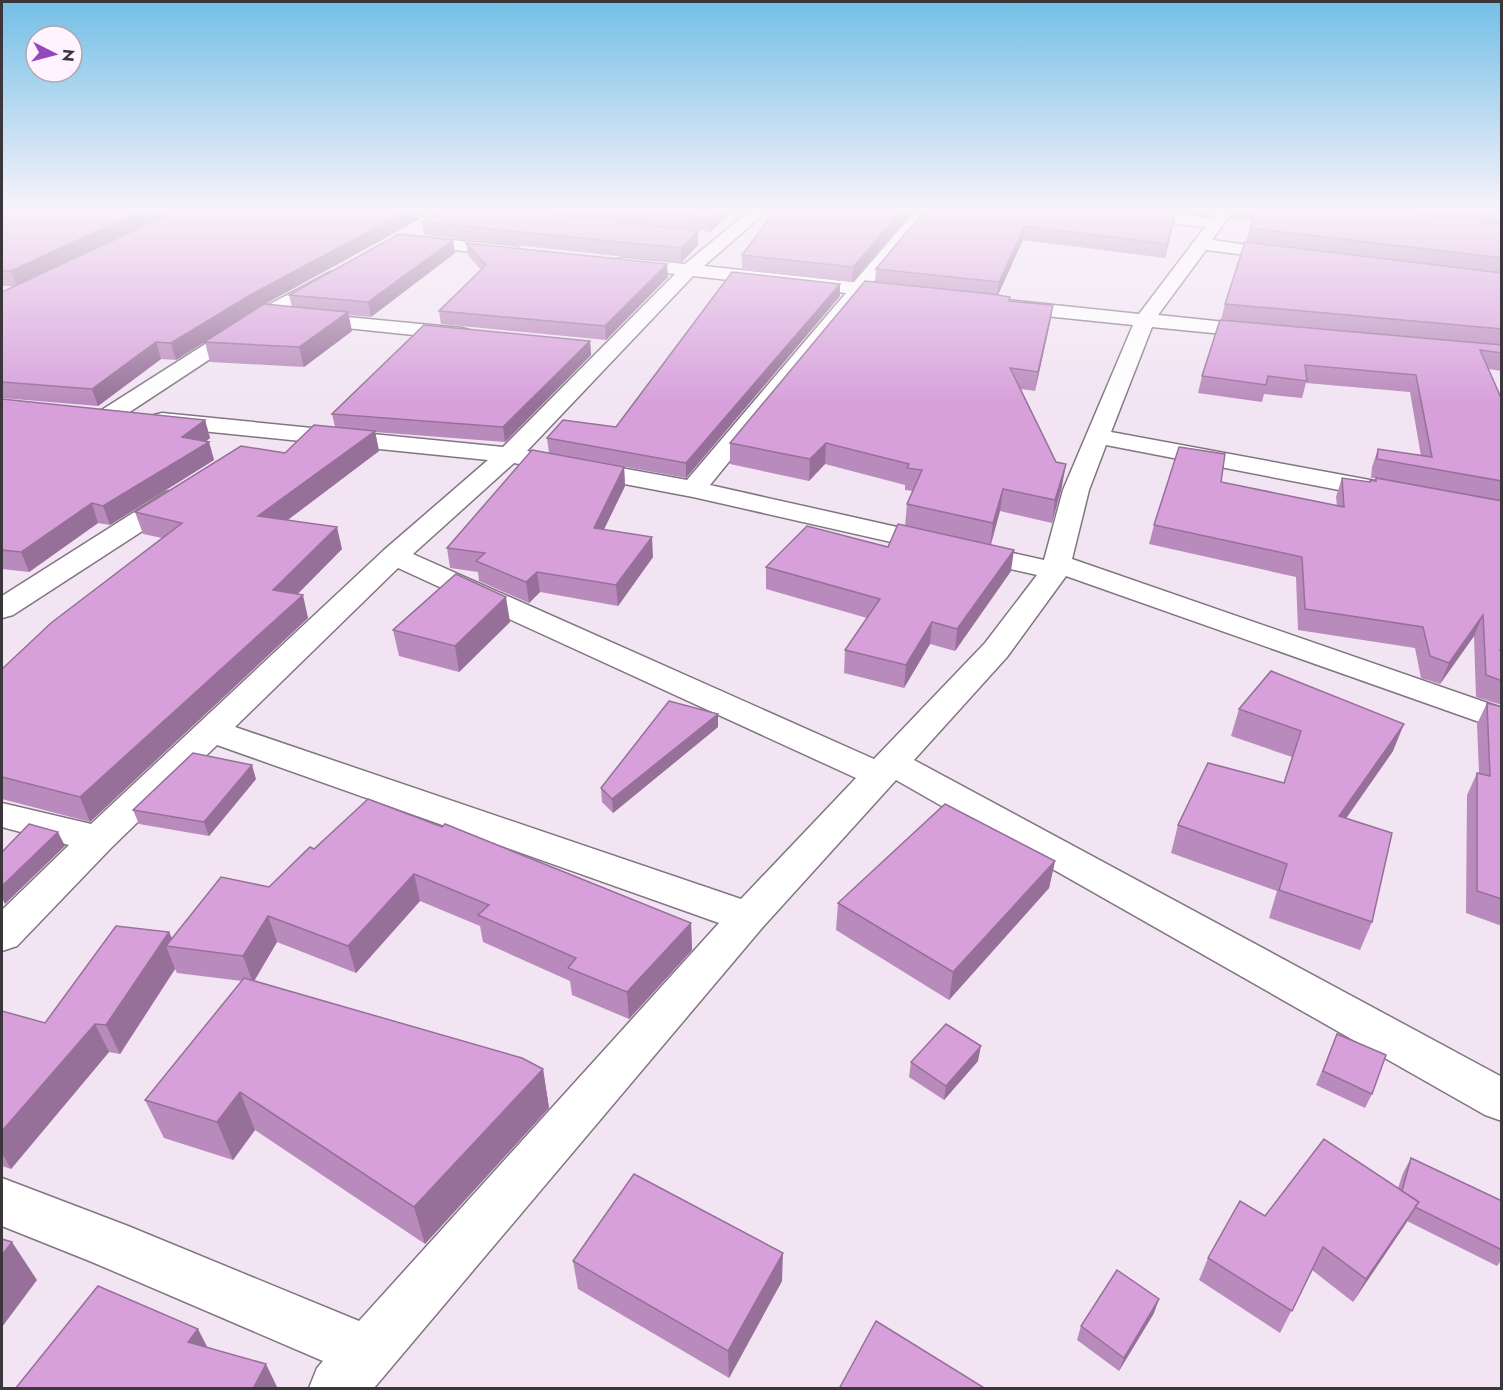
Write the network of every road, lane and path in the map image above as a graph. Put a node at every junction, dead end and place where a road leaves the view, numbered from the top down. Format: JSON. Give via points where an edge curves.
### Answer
{"nodes":[{"id":1,"x":337,"y":275,"type":"edge"},
{"id":2,"x":684,"y":275,"type":"edge"},
{"id":3,"x":734,"y":275,"type":"edge"},
{"id":4,"x":868,"y":275,"type":"edge"},
{"id":5,"x":1178,"y":275,"type":"edge"},
{"id":6,"x":857,"y":288,"type":"junction"},
{"id":7,"x":926,"y":296,"type":"edge"},
{"id":8,"x":983,"y":303,"type":"edge"},
{"id":9,"x":264,"y":315,"type":"junction"},
{"id":10,"x":1144,"y":321,"type":"junction"},
{"id":11,"x":1285,"y":334,"type":"edge"},
{"id":12,"x":486,"y":336,"type":"edge"},
{"id":13,"x":84,"y":414,"type":"edge"},
{"id":14,"x":108,"y":416,"type":"junction"},
{"id":15,"x":280,"y":431,"type":"junction"},
{"id":16,"x":1096,"y":436,"type":"junction"},
{"id":17,"x":509,"y":455,"type":"junction"},
{"id":18,"x":240,"y":456,"type":"edge"},
{"id":19,"x":201,"y":482,"type":"edge"},
{"id":20,"x":693,"y":489,"type":"junction"},
{"id":21,"x":1409,"y":495,"type":"edge"},
{"id":22,"x":394,"y":556,"type":"junction"},
{"id":23,"x":1056,"y":567,"type":"junction"},
{"id":24,"x":2,"y":609,"type":"edge"},
{"id":25,"x":1502,"y":720,"type":"edge"},
{"id":26,"x":212,"y":731,"type":"junction"},
{"id":27,"x":887,"y":769,"type":"junction"},
{"id":28,"x":2,"y":814,"type":"edge"},
{"id":29,"x":98,"y":839,"type":"junction"},
{"id":30,"x":748,"y":917,"type":"junction"},
{"id":31,"x":2,"y":935,"type":"edge"},
{"id":32,"x":1502,"y":1101,"type":"edge"},
{"id":33,"x":2,"y":1202,"type":"edge"},
{"id":34,"x":353,"y":1371,"type":"edge"}],
"edges":[{"from":1,"to":9,"type":"street"},
{"from":2,"to":17,"type":"street","via":[[603,348]]},
{"from":3,"to":6,"type":"street"},
{"from":4,"to":6,"type":"street"},
{"from":5,"to":10,"type":"street"},
{"from":6,"to":7,"type":"street"},
{"from":6,"to":20,"type":"street"},
{"from":8,"to":10,"type":"street"},
{"from":9,"to":12,"type":"street"},
{"from":9,"to":14,"type":"street"},
{"from":10,"to":11,"type":"street"},
{"from":10,"to":16,"type":"street"},
{"from":13,"to":14,"type":"street"},
{"from":14,"to":15,"type":"street"},
{"from":15,"to":17,"type":"street"},
{"from":15,"to":18,"type":"street"},
{"from":16,"to":21,"type":"street"},
{"from":16,"to":23,"type":"street","via":[[1076,490]]},
{"from":17,"to":20,"type":"street"},
{"from":17,"to":22,"type":"street"},
{"from":19,"to":24,"type":"street"},
{"from":20,"to":23,"type":"street"},
{"from":22,"to":26,"type":"street"},
{"from":22,"to":27,"type":"street"},
{"from":23,"to":25,"type":"street"},
{"from":23,"to":27,"type":"street","via":[[996,650]]},
{"from":26,"to":29,"type":"street"},
{"from":26,"to":30,"type":"street"},
{"from":27,"to":30,"type":"street"},
{"from":27,"to":32,"type":"street"},
{"from":28,"to":29,"type":"street"},
{"from":29,"to":31,"type":"street"},
{"from":30,"to":34,"type":"street"},
{"from":33,"to":34,"type":"street","via":[[110,1244]]}]}
